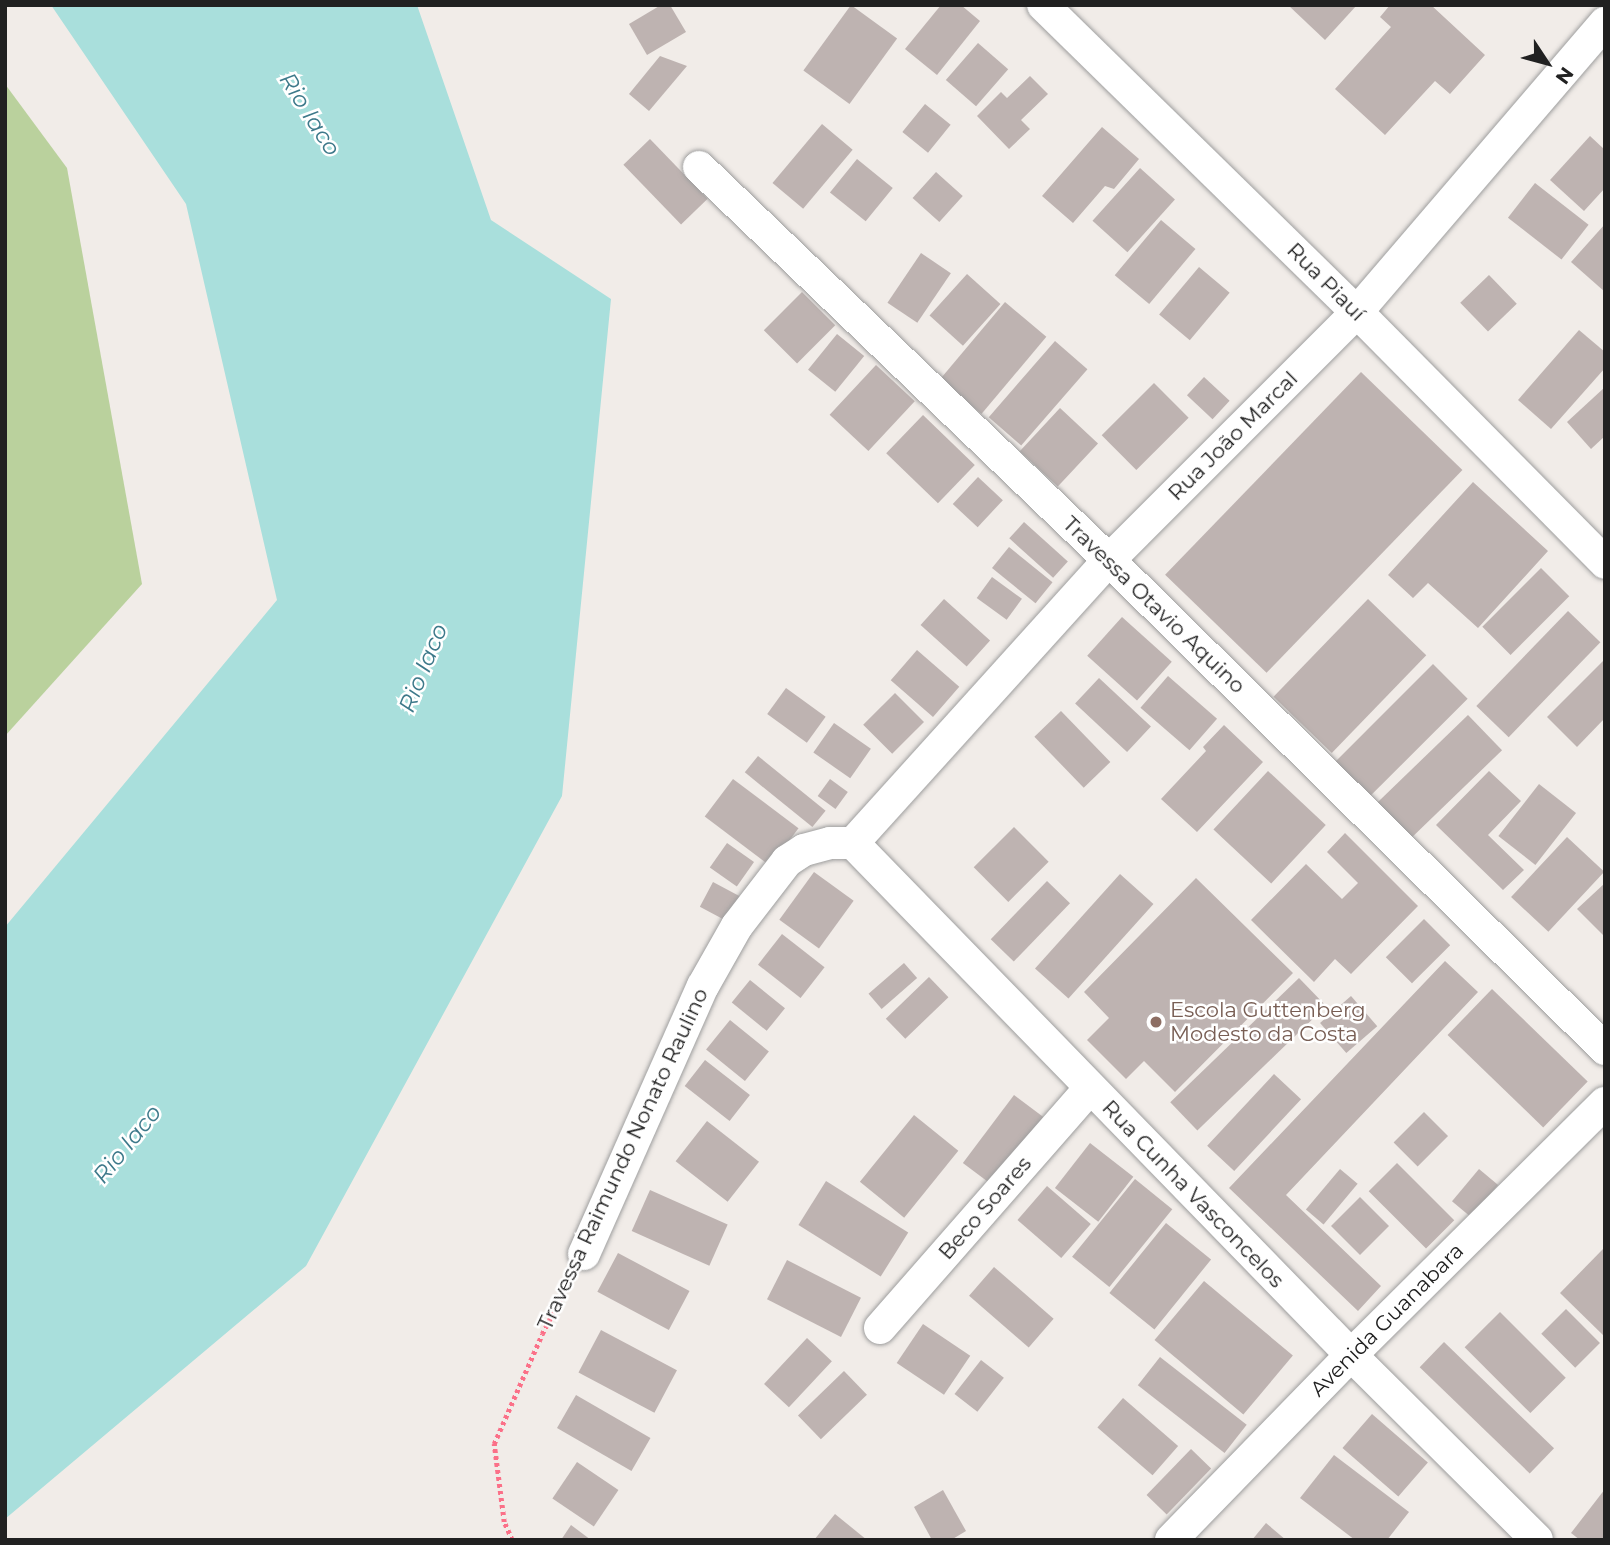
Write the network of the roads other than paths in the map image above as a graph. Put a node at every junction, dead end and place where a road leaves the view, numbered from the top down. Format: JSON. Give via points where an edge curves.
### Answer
{"nodes":[{"id":1,"x":1043,"y":5,"type":"edge"},
{"id":2,"x":1599,"y":42,"type":"edge"},
{"id":3,"x":699,"y":167,"type":"dead end"},
{"id":4,"x":1357,"y":312,"type":"junction"},
{"id":5,"x":1109,"y":559,"type":"junction"},
{"id":6,"x":1605,"y":564,"type":"edge"},
{"id":7,"x":853,"y":843,"type":"junction"},
{"id":8,"x":1605,"y":1049,"type":"edge"},
{"id":9,"x":1090,"y":1088,"type":"junction"},
{"id":10,"x":1605,"y":1103,"type":"edge"},
{"id":11,"x":584,"y":1254,"type":"road end"},
{"id":12,"x":880,"y":1328,"type":"dead end"},
{"id":13,"x":1351,"y":1355,"type":"junction"},
{"id":14,"x":1171,"y":1540,"type":"edge"},
{"id":15,"x":1536,"y":1540,"type":"edge"}],
"edges":[{"from":1,"to":4,"type":"street","name":"Rua Piauí"},
{"from":2,"to":4,"type":"street","name":"Rua João Marcal"},
{"from":3,"to":5,"type":"street","name":"Travessa Otavio Aquino"},
{"from":4,"to":5,"type":"street","name":"Rua João Marcal"},
{"from":4,"to":6,"type":"street","name":"Rua Piauí"},
{"from":5,"to":7,"type":"street","name":"Rua João Marcal"},
{"from":5,"to":8,"type":"street","name":"Travessa Otavio Aquino"},
{"from":7,"to":9,"type":"street","name":"Rua Cunha Vasconcelos"},
{"from":7,"to":11,"type":"street","name":"Travessa Raimundo Nonato Raulino","via":[[804,850],[787,861],[737,926],[703,986]]},
{"from":9,"to":12,"type":"street","name":"Beco Soares"},
{"from":9,"to":13,"type":"street","name":"Rua Cunha Vasconcelos"},
{"from":10,"to":13,"type":"street","name":"Avenida Guanabara"},
{"from":13,"to":14,"type":"street","name":"Avenida Guanabara"},
{"from":13,"to":15,"type":"street","name":"Rua Cunha Vasconcelos"}]}
